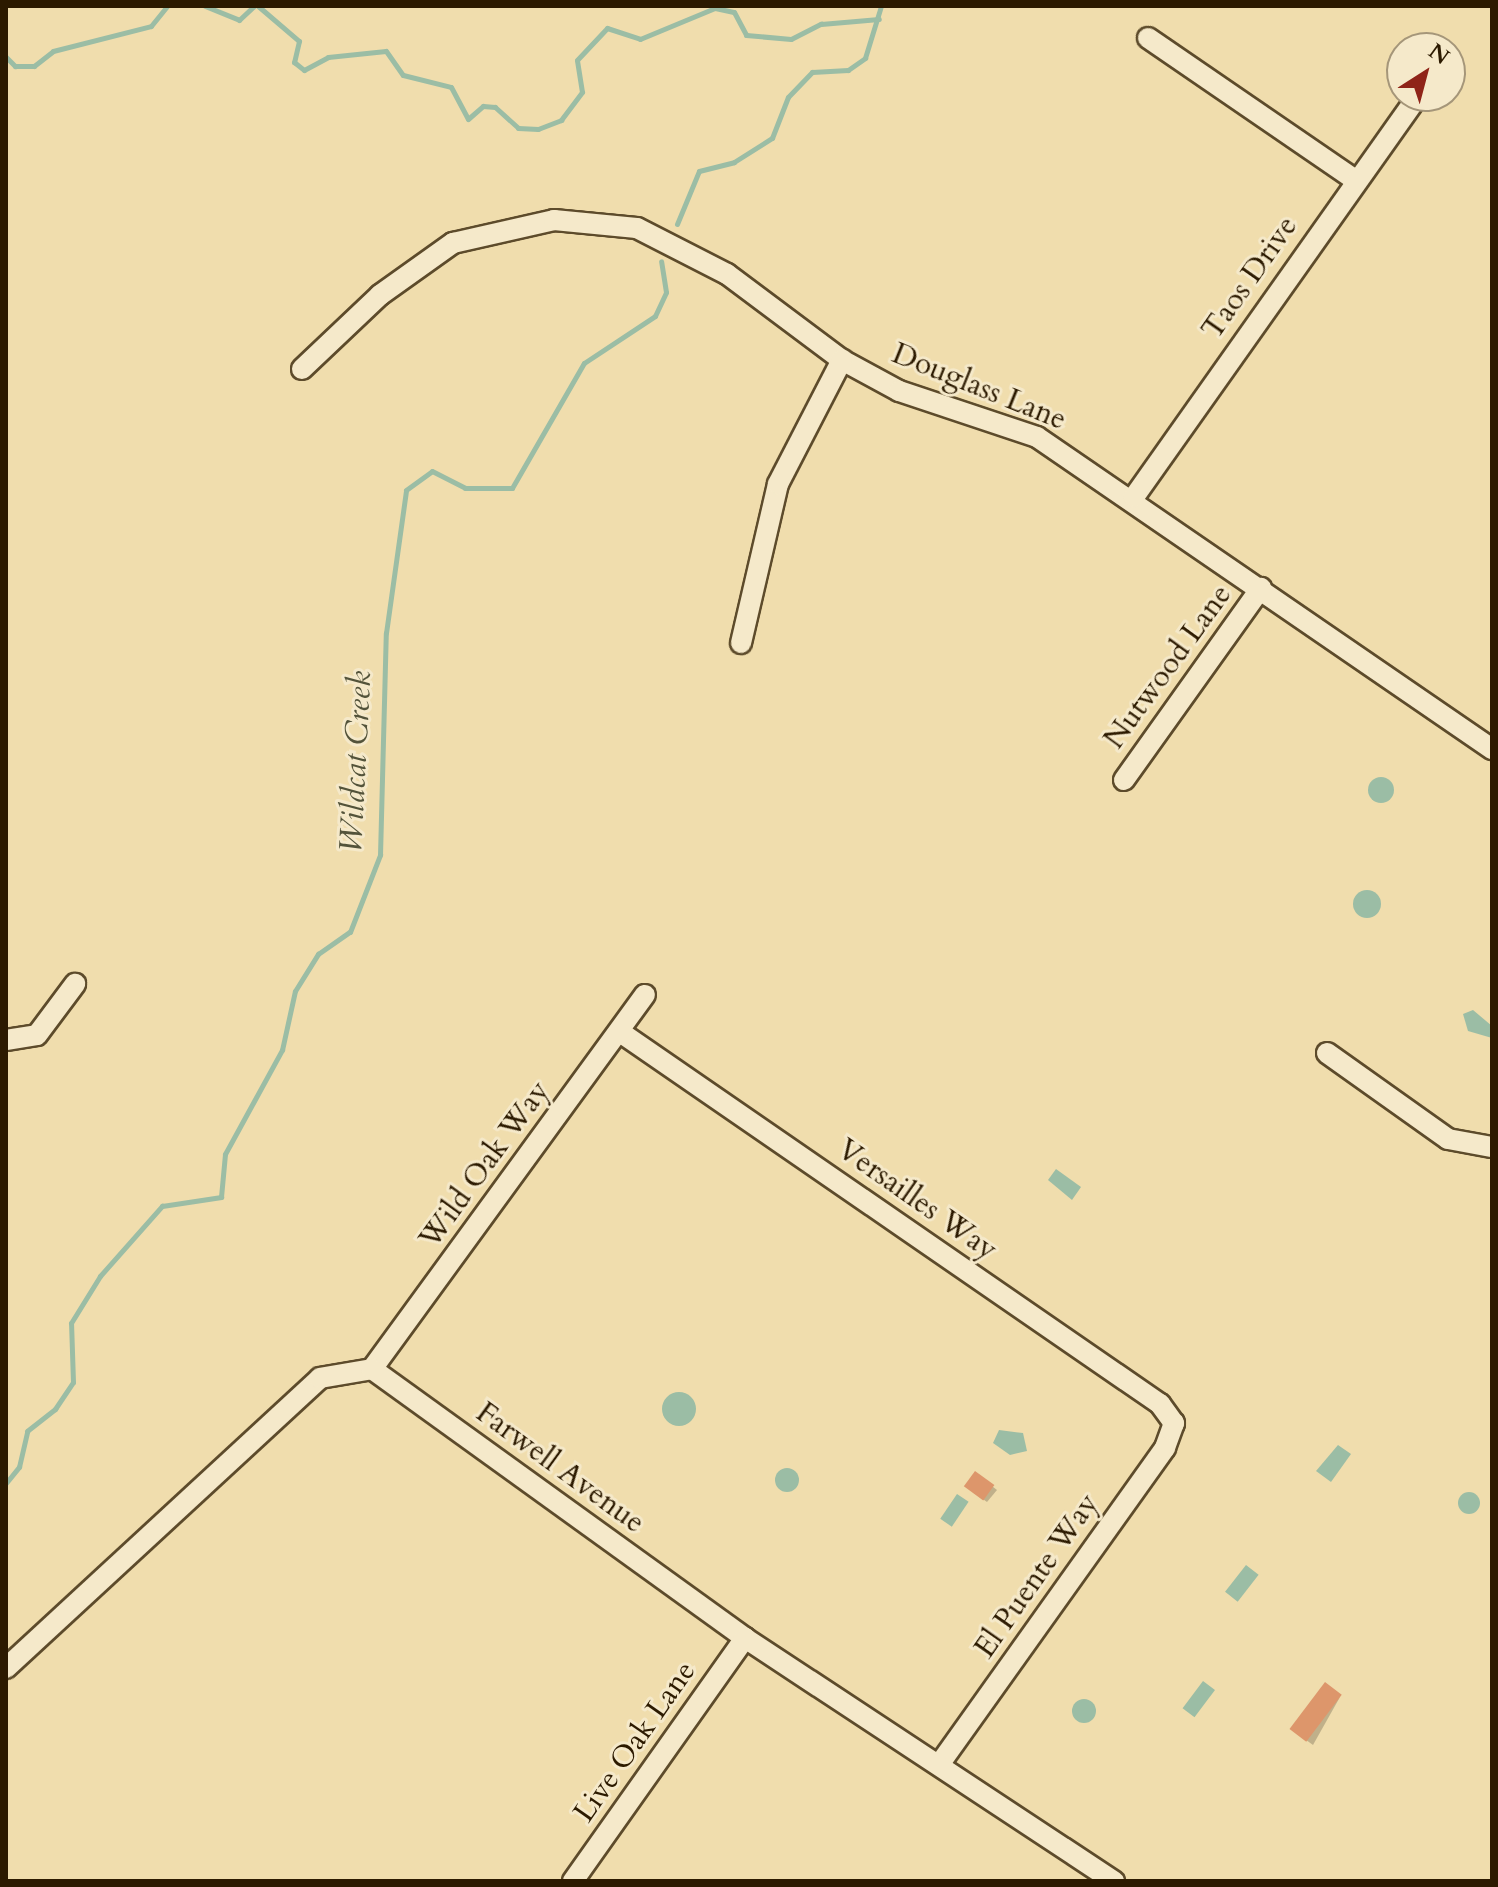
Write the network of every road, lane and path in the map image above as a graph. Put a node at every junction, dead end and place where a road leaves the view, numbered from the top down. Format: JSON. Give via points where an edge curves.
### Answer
{"nodes":[{"id":1,"x":1148,"y":38,"type":"dead end"},
{"id":2,"x":1406,"y":112,"type":"edge"},
{"id":3,"x":1355,"y":180,"type":"junction"},
{"id":4,"x":842,"y":360,"type":"junction"},
{"id":5,"x":302,"y":369,"type":"dead end"},
{"id":6,"x":1134,"y":497,"type":"junction"},
{"id":7,"x":1261,"y":588,"type":"junction"},
{"id":8,"x":741,"y":643,"type":"dead end"},
{"id":9,"x":1492,"y":749,"type":"edge"},
{"id":10,"x":1124,"y":780,"type":"dead end"},
{"id":11,"x":75,"y":984,"type":"dead end"},
{"id":12,"x":645,"y":995,"type":"dead end"},
{"id":13,"x":620,"y":1032,"type":"junction"},
{"id":14,"x":6,"y":1040,"type":"edge"},
{"id":15,"x":1327,"y":1053,"type":"dead end"},
{"id":16,"x":1492,"y":1147,"type":"edge"},
{"id":17,"x":372,"y":1369,"type":"junction"},
{"id":18,"x":1174,"y":1423,"type":"joint"},
{"id":19,"x":745,"y":1638,"type":"junction"},
{"id":20,"x":6,"y":1668,"type":"edge"},
{"id":21,"x":942,"y":1761,"type":"junction"},
{"id":22,"x":573,"y":1881,"type":"edge"},
{"id":23,"x":1114,"y":1881,"type":"edge"}],
"edges":[{"from":1,"to":3,"type":"street"},
{"from":2,"to":3,"type":"street","name":"Taos Drive"},
{"from":3,"to":6,"type":"street","name":"Taos Drive"},
{"from":4,"to":5,"type":"street","name":"Douglass Lane","via":[[670,239],[599,220],[554,220],[453,243],[380,295]]},
{"from":4,"to":6,"type":"street","name":"Douglass Lane","via":[[899,391],[1037,437]]},
{"from":4,"to":8,"type":"street","via":[[778,484]]},
{"from":6,"to":7,"type":"street","name":"Douglass Lane"},
{"from":7,"to":9,"type":"street","name":"Douglass Lane"},
{"from":7,"to":10,"type":"street","name":"Nutwood Lane"},
{"from":11,"to":14,"type":"street","via":[[37,1035]]},
{"from":12,"to":13,"type":"street","name":"Wild Oak Way"},
{"from":13,"to":17,"type":"street","name":"Wild Oak Way"},
{"from":13,"to":18,"type":"street","name":"Versailles Way","via":[[1160,1404]]},
{"from":15,"to":16,"type":"street","via":[[1448,1139]]},
{"from":17,"to":19,"type":"street","name":"Farwell Avenue"},
{"from":17,"to":20,"type":"street","via":[[320,1378]]},
{"from":18,"to":21,"type":"street","name":"El Puente Way","via":[[1165,1448]]},
{"from":19,"to":21,"type":"street","name":"Farwell Avenue"},
{"from":19,"to":22,"type":"street","name":"Live Oak Lane"},
{"from":21,"to":23,"type":"street","name":"Farwell Avenue"}]}
